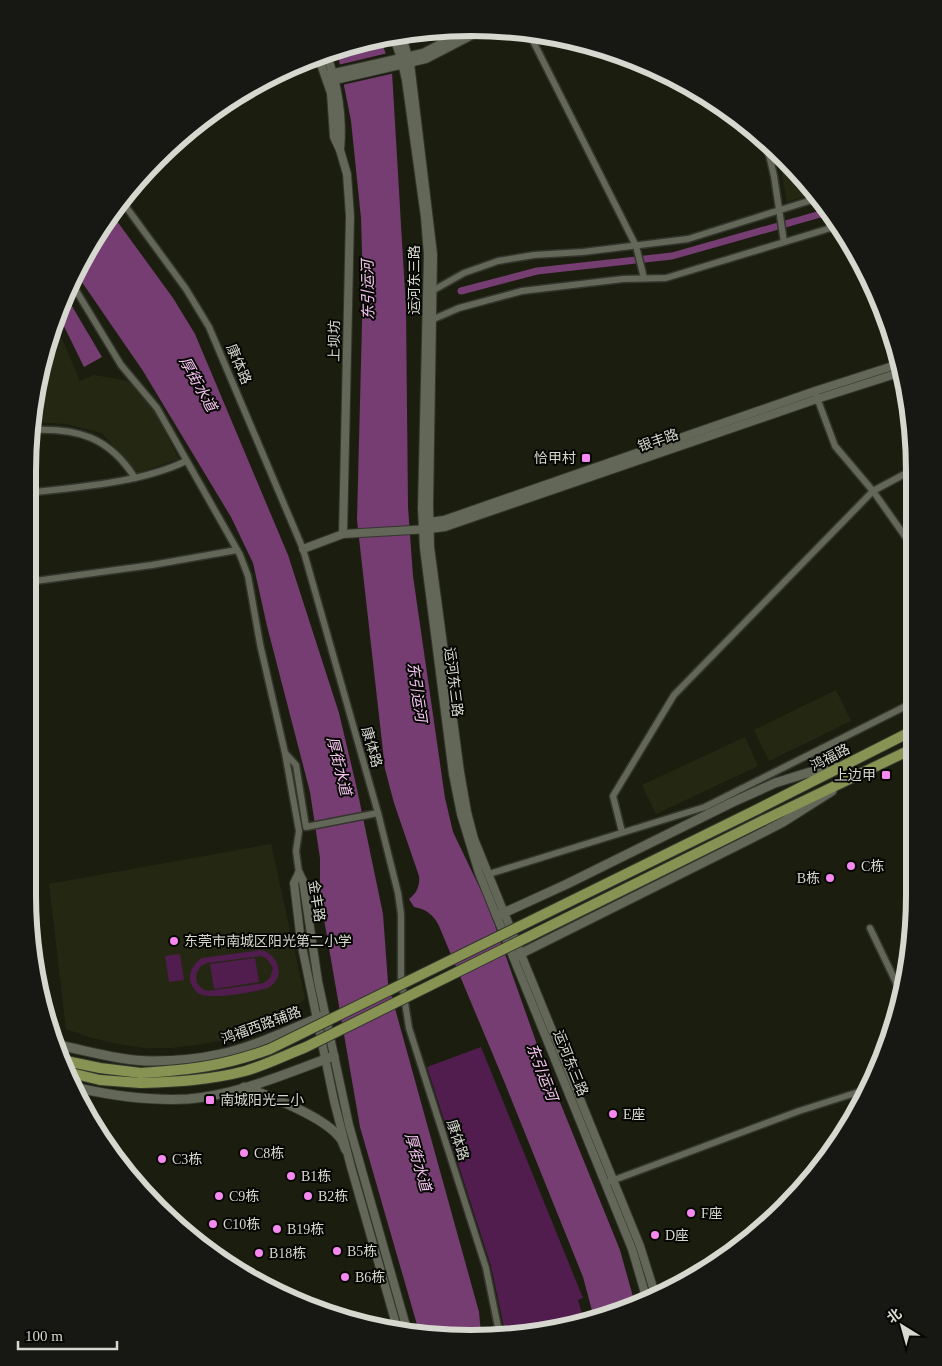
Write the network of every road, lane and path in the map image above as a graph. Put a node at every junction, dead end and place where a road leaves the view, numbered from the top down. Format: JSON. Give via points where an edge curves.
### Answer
{"nodes":[{"id":1,"x":471,"y":36,"type":"edge"},
{"id":2,"x":455,"y":37,"type":"edge"},
{"id":3,"x":533,"y":41,"type":"edge"},
{"id":4,"x":403,"y":42,"type":"edge"},
{"id":5,"x":397,"y":43,"type":"edge"},
{"id":6,"x":328,"y":60,"type":"edge"},
{"id":7,"x":406,"y":60,"type":"junction"},
{"id":8,"x":322,"y":62,"type":"edge"},
{"id":9,"x":333,"y":77,"type":"junction"},
{"id":10,"x":769,"y":155,"type":"edge"},
{"id":11,"x":811,"y":200,"type":"edge"},
{"id":12,"x":126,"y":206,"type":"edge"},
{"id":13,"x":780,"y":210,"type":"junction"},
{"id":14,"x":831,"y":228,"type":"edge"},
{"id":15,"x":784,"y":238,"type":"junction"},
{"id":16,"x":636,"y":246,"type":"junction"},
{"id":17,"x":643,"y":275,"type":"junction"},
{"id":18,"x":76,"y":290,"type":"edge"},
{"id":19,"x":432,"y":291,"type":"junction"},
{"id":20,"x":429,"y":321,"type":"junction"},
{"id":21,"x":893,"y":366,"type":"edge"},
{"id":22,"x":894,"y":374,"type":"edge"},
{"id":23,"x":816,"y":395,"type":"junction"},
{"id":24,"x":38,"y":430,"type":"edge"},
{"id":25,"x":186,"y":460,"type":"junction"},
{"id":26,"x":906,"y":473,"type":"edge"},
{"id":27,"x":135,"y":478,"type":"junction"},
{"id":28,"x":873,"y":491,"type":"junction"},
{"id":29,"x":36,"y":492,"type":"edge"},
{"id":30,"x":427,"y":527,"type":"junction"},
{"id":31,"x":343,"y":534,"type":"junction"},
{"id":32,"x":906,"y":538,"type":"edge"},
{"id":33,"x":303,"y":549,"type":"junction"},
{"id":34,"x":237,"y":550,"type":"junction"},
{"id":35,"x":36,"y":581,"type":"edge"},
{"id":36,"x":906,"y":706,"type":"edge"},
{"id":37,"x":906,"y":734,"type":"edge"},
{"id":38,"x":906,"y":752,"type":"edge"},
{"id":39,"x":285,"y":753,"type":"junction"},
{"id":40,"x":845,"y":765,"type":"junction"},
{"id":41,"x":853,"y":777,"type":"junction"},
{"id":42,"x":378,"y":813,"type":"junction"},
{"id":43,"x":622,"y":832,"type":"junction"},
{"id":44,"x":299,"y":873,"type":"joint"},
{"id":45,"x":489,"y":874,"type":"junction"},
{"id":46,"x":501,"y":915,"type":"junction"},
{"id":47,"x":870,"y":928,"type":"dead end"},
{"id":48,"x":517,"y":955,"type":"junction"},
{"id":49,"x":896,"y":984,"type":"edge"},
{"id":50,"x":321,"y":1017,"type":"junction"},
{"id":51,"x":63,"y":1046,"type":"edge"},
{"id":52,"x":329,"y":1058,"type":"junction"},
{"id":53,"x":69,"y":1062,"type":"edge"},
{"id":54,"x":75,"y":1074,"type":"edge"},
{"id":55,"x":244,"y":1087,"type":"junction"},
{"id":56,"x":82,"y":1089,"type":"edge"},
{"id":57,"x":858,"y":1092,"type":"edge"},
{"id":58,"x":346,"y":1150,"type":"junction"},
{"id":59,"x":610,"y":1182,"type":"junction"},
{"id":60,"x":654,"y":1289,"type":"edge"},
{"id":61,"x":645,"y":1293,"type":"edge"},
{"id":62,"x":396,"y":1323,"type":"edge"},
{"id":63,"x":406,"y":1324,"type":"edge"},
{"id":64,"x":498,"y":1329,"type":"edge"}],
"edges":[{"from":1,"to":7,"type":"street","via":[[426,60]]},
{"from":2,"to":7,"type":"street"},
{"from":3,"to":16,"type":"street"},
{"from":4,"to":7,"type":"street","name":"运河东三路"},
{"from":5,"to":7,"type":"street","name":"运河东三路"},
{"from":6,"to":9,"type":"street","name":"上坝坊"},
{"from":7,"to":9,"type":"street"},
{"from":7,"to":19,"type":"street","name":"运河东三路","via":[[430,216],[434,254]]},
{"from":7,"to":20,"type":"street","name":"运河东三路","via":[[426,226]]},
{"from":8,"to":9,"type":"street","name":"上坝坊"},
{"from":9,"to":31,"type":"street","name":"上坝坊","via":[[350,216]]},
{"from":10,"to":13,"type":"street"},
{"from":11,"to":13,"type":"street"},
{"from":12,"to":33,"type":"street","name":"康体路","via":[[186,289],[209,327]]},
{"from":13,"to":15,"type":"street"},
{"from":13,"to":16,"type":"street","via":[[688,239]]},
{"from":14,"to":15,"type":"street"},
{"from":15,"to":17,"type":"street","via":[[666,278]]},
{"from":16,"to":17,"type":"street"},
{"from":16,"to":19,"type":"street","via":[[498,261],[464,273]]},
{"from":17,"to":20,"type":"street","via":[[522,291],[459,308]]},
{"from":18,"to":25,"type":"street","via":[[121,365],[157,408]]},
{"from":19,"to":20,"type":"street","name":"运河东三路"},
{"from":20,"to":30,"type":"street","name":"运河东三路"},
{"from":21,"to":23,"type":"street","name":"银丰路"},
{"from":22,"to":23,"type":"street","name":"银丰路"},
{"from":23,"to":28,"type":"street","via":[[835,446]]},
{"from":23,"to":30,"type":"street","name":"银丰路"},
{"from":24,"to":27,"type":"street","via":[[86,435],[110,448]]},
{"from":25,"to":27,"type":"street"},
{"from":25,"to":34,"type":"street"},
{"from":26,"to":28,"type":"street"},
{"from":27,"to":29,"type":"street"},
{"from":28,"to":32,"type":"street"},
{"from":28,"to":43,"type":"street","via":[[674,694],[613,796]]},
{"from":30,"to":31,"type":"street","name":"银丰路"},
{"from":30,"to":45,"type":"street","name":"运河东三路","via":[[467,812]]},
{"from":30,"to":46,"type":"street","name":"运河东三路","via":[[424,548],[459,806],[468,842]]},
{"from":31,"to":33,"type":"street","name":"银丰路"},
{"from":33,"to":42,"type":"street","name":"康体路"},
{"from":34,"to":35,"type":"street"},
{"from":34,"to":39,"type":"street","via":[[248,576]]},
{"from":36,"to":43,"type":"street","via":[[705,807]]},
{"from":37,"to":40,"type":"main road","name":"鸿福路"},
{"from":38,"to":41,"type":"main road","name":"鸿福路"},
{"from":39,"to":42,"type":"street","via":[[296,765],[306,827]]},
{"from":39,"to":44,"type":"street","via":[[299,831],[296,851]]},
{"from":40,"to":46,"type":"main road","via":[[775,783]]},
{"from":40,"to":53,"type":"main road","name":"鸿福路","bridge":true,"via":[[270,1049],[215,1066],[141,1073]]},
{"from":41,"to":48,"type":"main road","via":[[774,826]]},
{"from":41,"to":54,"type":"main road","name":"鸿福路","bridge":true,"via":[[282,1057],[245,1070],[186,1082],[141,1084]]},
{"from":42,"to":64,"type":"street","name":"康体路","via":[[400,903],[400,977],[409,1028],[486,1268]]},
{"from":43,"to":45,"type":"street"},
{"from":44,"to":50,"type":"street","name":"金丰路","via":[[303,881]]},
{"from":45,"to":46,"type":"street","name":"运河东三路"},
{"from":46,"to":48,"type":"street","name":"运河东三路"},
{"from":47,"to":49,"type":"street"},
{"from":48,"to":59,"type":"street","name":"运河东三路"},
{"from":50,"to":51,"type":"main road","name":"鸿福西路辅路","via":[[221,1054],[182,1060],[122,1058]]},
{"from":50,"to":52,"type":"street","name":"金丰路"},
{"from":52,"to":55,"type":"main road"},
{"from":52,"to":58,"type":"street","name":"金丰路"},
{"from":52,"to":63,"type":"street","name":"金丰路"},
{"from":55,"to":56,"type":"main road","via":[[189,1099],[150,1099]]},
{"from":55,"to":58,"type":"main road","via":[[321,1123],[334,1132]]},
{"from":57,"to":59,"type":"street"},
{"from":58,"to":62,"type":"street","name":"金丰路"},
{"from":59,"to":60,"type":"street","name":"运河东三路","via":[[640,1246]]},
{"from":59,"to":61,"type":"street","name":"运河东三路"}]}
